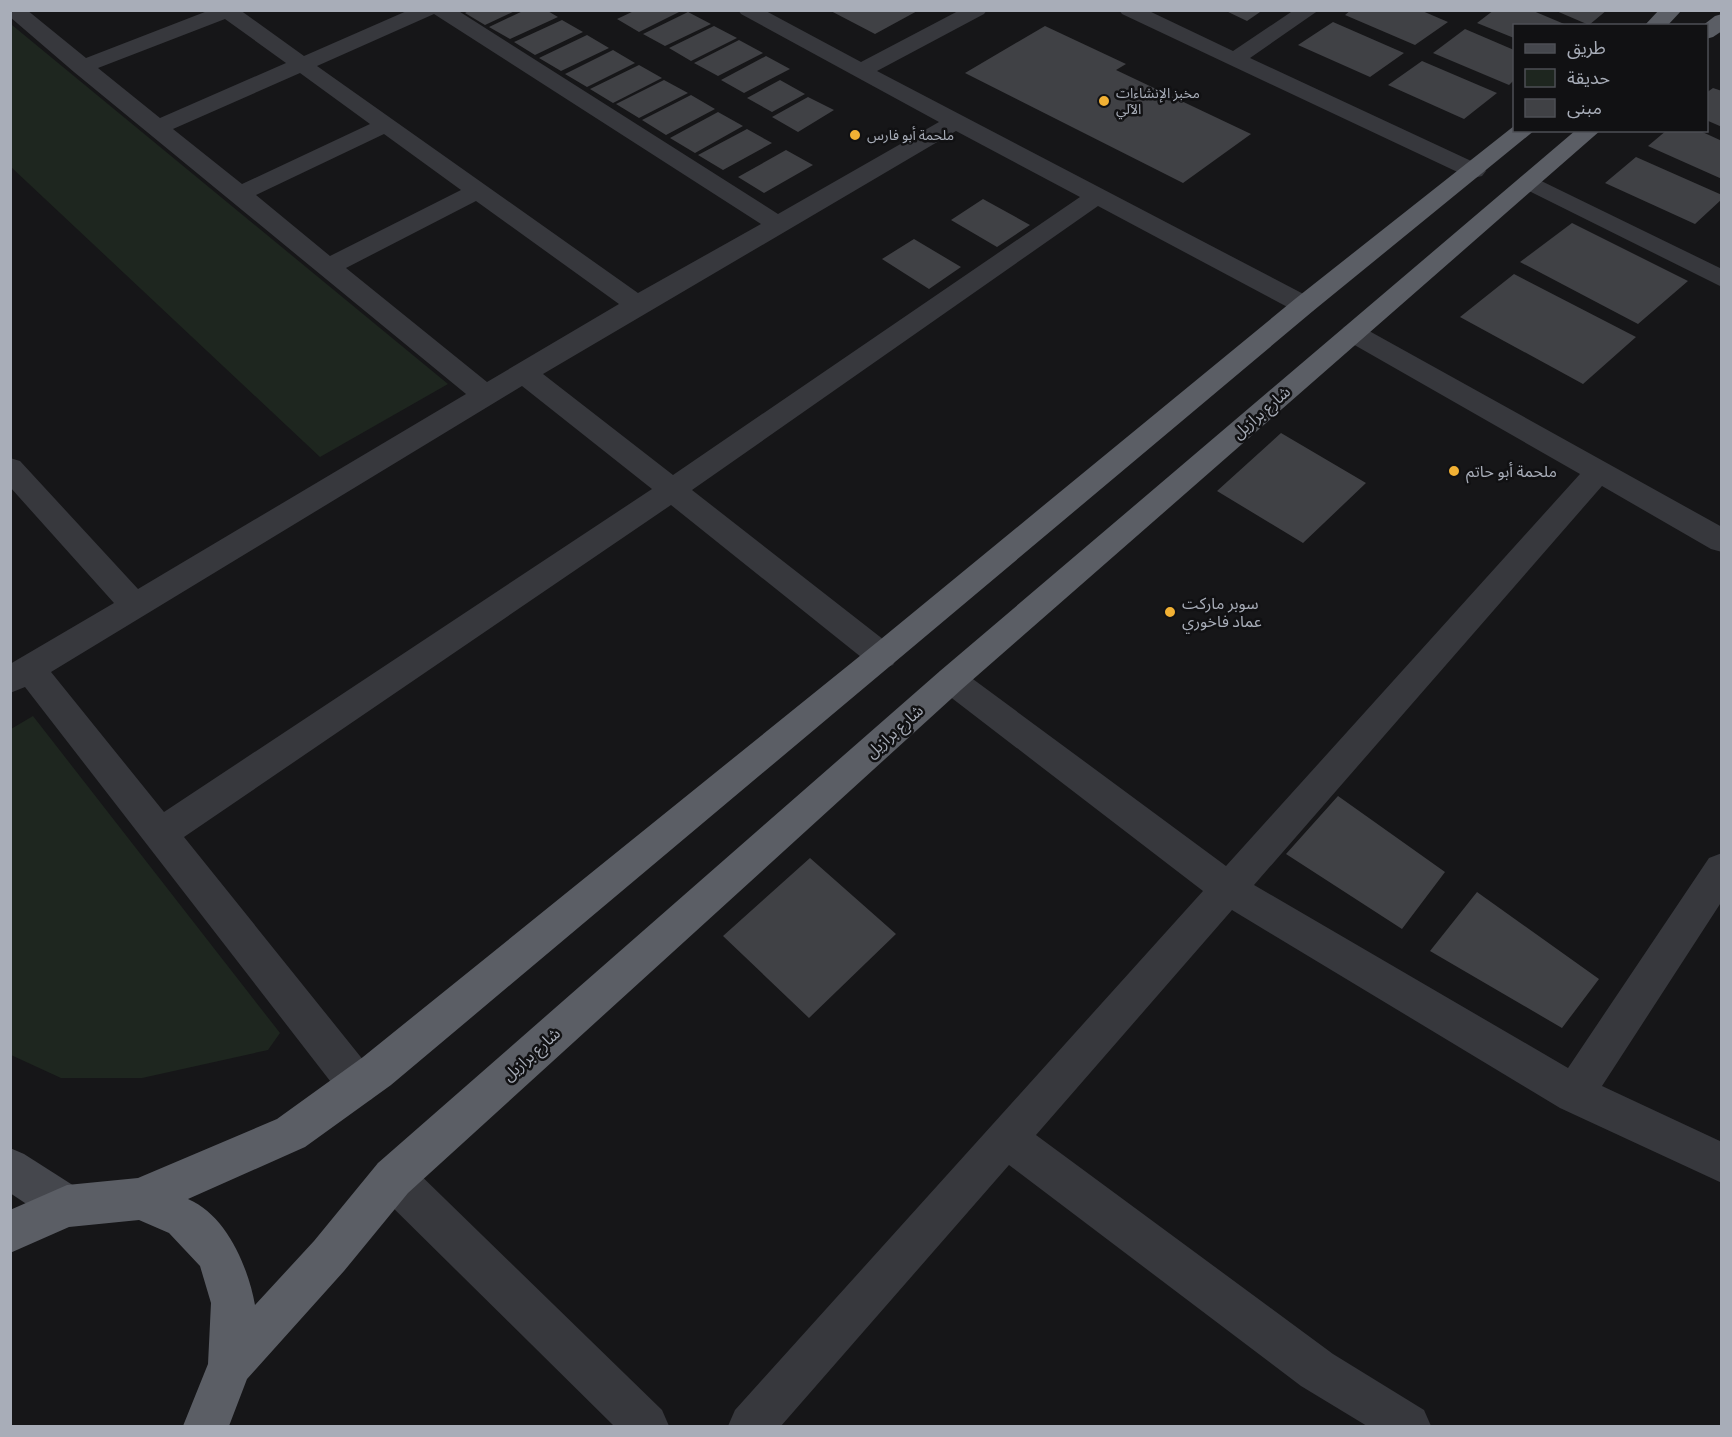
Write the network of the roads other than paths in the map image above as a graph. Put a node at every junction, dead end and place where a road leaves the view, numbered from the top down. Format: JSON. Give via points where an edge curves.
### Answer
{"nodes":[{"id":1,"x":14,"y":10,"type":"edge"},
{"id":2,"x":427,"y":10,"type":"edge"},
{"id":3,"x":442,"y":10,"type":"edge"},
{"id":4,"x":748,"y":10,"type":"edge"},
{"id":5,"x":977,"y":10,"type":"edge"},
{"id":6,"x":1130,"y":10,"type":"edge"},
{"id":7,"x":1310,"y":10,"type":"edge"},
{"id":8,"x":1672,"y":10,"type":"edge"},
{"id":9,"x":226,"y":11,"type":"edge"},
{"id":10,"x":1722,"y":20,"type":"edge"},
{"id":11,"x":1656,"y":24,"type":"edge"},
{"id":12,"x":1708,"y":32,"type":"edge"},
{"id":13,"x":1233,"y":60,"type":"junction"},
{"id":14,"x":302,"y":65,"type":"junction"},
{"id":15,"x":82,"y":67,"type":"junction"},
{"id":16,"x":861,"y":71,"type":"junction"},
{"id":17,"x":956,"y":122,"type":"junction"},
{"id":18,"x":385,"y":125,"type":"junction"},
{"id":19,"x":156,"y":128,"type":"junction"},
{"id":20,"x":1522,"y":132,"type":"edge"},
{"id":21,"x":1588,"y":132,"type":"edge"},
{"id":22,"x":1474,"y":171,"type":"junction"},
{"id":23,"x":1529,"y":182,"type":"junction"},
{"id":24,"x":477,"y":191,"type":"junction"},
{"id":25,"x":238,"y":195,"type":"junction"},
{"id":26,"x":1097,"y":196,"type":"junction"},
{"id":27,"x":778,"y":224,"type":"junction"},
{"id":28,"x":328,"y":267,"type":"junction"},
{"id":29,"x":1722,"y":279,"type":"edge"},
{"id":30,"x":637,"y":305,"type":"junction"},
{"id":31,"x":1304,"y":305,"type":"junction"},
{"id":32,"x":1353,"y":333,"type":"junction"},
{"id":33,"x":524,"y":373,"type":"junction"},
{"id":34,"x":486,"y":396,"type":"junction"},
{"id":35,"x":10,"y":468,"type":"edge"},
{"id":36,"x":1598,"y":472,"type":"junction"},
{"id":37,"x":672,"y":490,"type":"junction"},
{"id":38,"x":1722,"y":541,"type":"edge"},
{"id":39,"x":135,"y":606,"type":"junction"},
{"id":40,"x":882,"y":656,"type":"junction"},
{"id":41,"x":20,"y":675,"type":"edge"},
{"id":42,"x":951,"y":680,"type":"junction"},
{"id":43,"x":160,"y":834,"type":"junction"},
{"id":44,"x":1722,"y":869,"type":"edge"},
{"id":45,"x":1229,"y":889,"type":"junction"},
{"id":46,"x":358,"y":1085,"type":"junction"},
{"id":47,"x":1574,"y":1094,"type":"junction"},
{"id":48,"x":1008,"y":1139,"type":"junction"},
{"id":49,"x":1722,"y":1163,"type":"edge"},
{"id":50,"x":10,"y":1168,"type":"edge"},
{"id":51,"x":393,"y":1178,"type":"junction"},
{"id":52,"x":140,"y":1200,"type":"junction"},
{"id":53,"x":67,"y":1206,"type":"junction"},
{"id":54,"x":10,"y":1232,"type":"edge"},
{"id":55,"x":230,"y":1364,"type":"junction"},
{"id":56,"x":206,"y":1426,"type":"edge"},
{"id":57,"x":646,"y":1426,"type":"edge"},
{"id":58,"x":751,"y":1426,"type":"edge"},
{"id":59,"x":1408,"y":1426,"type":"edge"}],
"edges":[{"from":1,"to":15,"type":"street"},
{"from":2,"to":14,"type":"street"},
{"from":3,"to":27,"type":"street"},
{"from":4,"to":16,"type":"street"},
{"from":5,"to":16,"type":"street"},
{"from":6,"to":13,"type":"street"},
{"from":7,"to":13,"type":"street"},
{"from":8,"to":11,"type":"highway"},
{"from":9,"to":14,"type":"street"},
{"from":9,"to":15,"type":"street"},
{"from":10,"to":12,"type":"highway"},
{"from":13,"to":22,"type":"street"},
{"from":14,"to":18,"type":"street"},
{"from":14,"to":19,"type":"street"},
{"from":15,"to":19,"type":"street"},
{"from":16,"to":17,"type":"street"},
{"from":17,"to":26,"type":"street"},
{"from":17,"to":27,"type":"street"},
{"from":18,"to":24,"type":"street"},
{"from":18,"to":25,"type":"street"},
{"from":19,"to":25,"type":"street"},
{"from":20,"to":22,"type":"highway"},
{"from":21,"to":23,"type":"highway","name":"شارع برازيل"},
{"from":22,"to":31,"type":"highway"},
{"from":23,"to":29,"type":"street"},
{"from":23,"to":32,"type":"highway","name":"شارع برازيل"},
{"from":24,"to":28,"type":"street"},
{"from":24,"to":30,"type":"street"},
{"from":25,"to":28,"type":"street"},
{"from":26,"to":31,"type":"street"},
{"from":26,"to":37,"type":"street"},
{"from":27,"to":30,"type":"street"},
{"from":28,"to":34,"type":"street"},
{"from":30,"to":33,"type":"street"},
{"from":31,"to":40,"type":"highway"},
{"from":32,"to":36,"type":"street"},
{"from":32,"to":42,"type":"highway","name":"شارع برازيل"},
{"from":33,"to":34,"type":"street"},
{"from":33,"to":37,"type":"street"},
{"from":34,"to":39,"type":"street"},
{"from":35,"to":39,"type":"street"},
{"from":36,"to":38,"type":"street"},
{"from":36,"to":45,"type":"street"},
{"from":37,"to":40,"type":"street"},
{"from":37,"to":43,"type":"street"},
{"from":39,"to":41,"type":"street"},
{"from":40,"to":46,"type":"highway"},
{"from":41,"to":43,"type":"street"},
{"from":42,"to":45,"type":"street"},
{"from":42,"to":51,"type":"highway","name":"شارع برازيل"},
{"from":43,"to":46,"type":"street"},
{"from":44,"to":47,"type":"street"},
{"from":45,"to":47,"type":"street"},
{"from":45,"to":48,"type":"street"},
{"from":46,"to":52,"type":"highway","via":[[291,1133]]},
{"from":47,"to":49,"type":"street"},
{"from":48,"to":58,"type":"street"},
{"from":48,"to":59,"type":"street","via":[[1317,1370]]},
{"from":50,"to":53,"type":"main road"},
{"from":51,"to":55,"type":"highway","name":"شارع برازيل","via":[[329,1256]]},
{"from":51,"to":57,"type":"street"},
{"from":52,"to":53,"type":"highway"},
{"from":52,"to":55,"type":"highway","via":[[184,1218],[217,1253],[233,1303]]},
{"from":53,"to":54,"type":"highway"},
{"from":55,"to":56,"type":"highway"}]}
